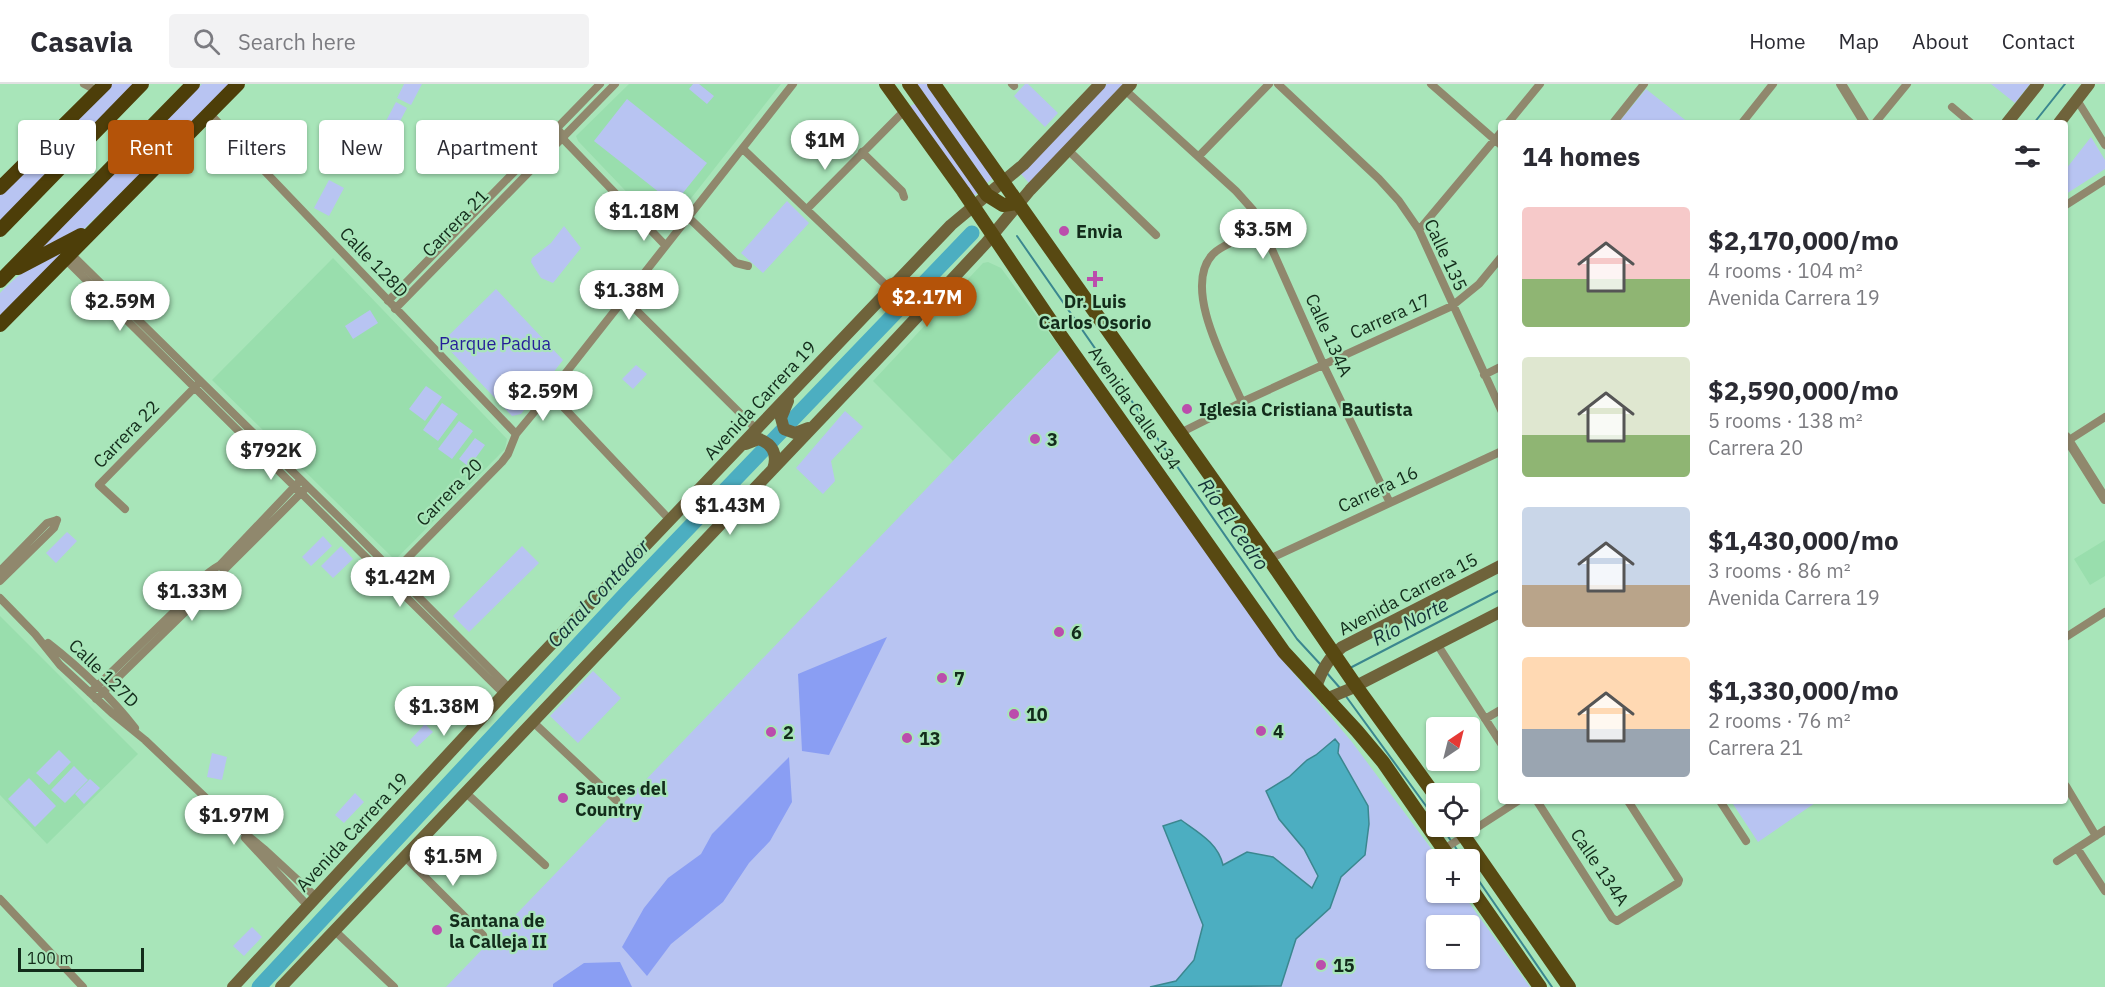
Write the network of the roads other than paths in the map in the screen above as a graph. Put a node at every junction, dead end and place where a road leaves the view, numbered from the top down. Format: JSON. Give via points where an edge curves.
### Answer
{"nodes":[{"id":1,"x":84,"y":84,"type":"edge"},
{"id":2,"x":142,"y":84,"type":"edge"},
{"id":3,"x":193,"y":84,"type":"edge"},
{"id":4,"x":238,"y":84,"type":"edge"},
{"id":5,"x":600,"y":84,"type":"edge"},
{"id":6,"x":615,"y":84,"type":"edge"},
{"id":7,"x":793,"y":84,"type":"edge"},
{"id":8,"x":886,"y":84,"type":"edge"},
{"id":9,"x":934,"y":84,"type":"edge"},
{"id":10,"x":1100,"y":84,"type":"edge"},
{"id":11,"x":1269,"y":84,"type":"edge"},
{"id":12,"x":1278,"y":84,"type":"edge"},
{"id":13,"x":1431,"y":84,"type":"edge"},
{"id":14,"x":1540,"y":84,"type":"edge"},
{"id":15,"x":1644,"y":84,"type":"edge"},
{"id":16,"x":1773,"y":84,"type":"edge"},
{"id":17,"x":1840,"y":84,"type":"edge"},
{"id":18,"x":1907,"y":84,"type":"edge"},
{"id":19,"x":2038,"y":84,"type":"edge"},
{"id":20,"x":2090,"y":84,"type":"edge"},
{"id":21,"x":1128,"y":87,"type":"edge"},
{"id":22,"x":101,"y":88,"type":"edge"},
{"id":23,"x":912,"y":88,"type":"edge"},
{"id":24,"x":2077,"y":100,"type":"junction"},
{"id":25,"x":1952,"y":107,"type":"dead end"},
{"id":26,"x":904,"y":111,"type":"junction"},
{"id":27,"x":209,"y":113,"type":"junction"},
{"id":28,"x":1510,"y":120,"type":"edge"},
{"id":29,"x":1615,"y":120,"type":"edge"},
{"id":30,"x":1744,"y":120,"type":"edge"},
{"id":31,"x":1863,"y":120,"type":"edge"},
{"id":32,"x":1877,"y":120,"type":"edge"},
{"id":33,"x":1967,"y":120,"type":"edge"},
{"id":34,"x":2009,"y":120,"type":"edge"},
{"id":35,"x":2061,"y":120,"type":"edge"},
{"id":36,"x":559,"y":127,"type":"joint"},
{"id":37,"x":561,"y":137,"type":"junction"},
{"id":38,"x":1498,"y":143,"type":"edge"},
{"id":39,"x":2105,"y":146,"type":"edge"},
{"id":40,"x":743,"y":149,"type":"junction"},
{"id":41,"x":1068,"y":150,"type":"junction"},
{"id":42,"x":862,"y":152,"type":"junction"},
{"id":43,"x":1199,"y":156,"type":"junction"},
{"id":44,"x":513,"y":174,"type":"edge"},
{"id":45,"x":2105,"y":180,"type":"edge"},
{"id":46,"x":1003,"y":182,"type":"junction"},
{"id":47,"x":0,"y":188,"type":"edge"},
{"id":48,"x":987,"y":195,"type":"junction"},
{"id":49,"x":904,"y":197,"type":"dead end"},
{"id":50,"x":1018,"y":204,"type":"junction"},
{"id":51,"x":2068,"y":204,"type":"edge"},
{"id":52,"x":973,"y":206,"type":"junction"},
{"id":53,"x":807,"y":209,"type":"junction"},
{"id":54,"x":688,"y":217,"type":"junction"},
{"id":55,"x":103,"y":220,"type":"junction"},
{"id":56,"x":1263,"y":229,"type":"junction"},
{"id":57,"x":0,"y":230,"type":"edge"},
{"id":58,"x":1419,"y":230,"type":"junction"},
{"id":59,"x":1156,"y":235,"type":"dead end"},
{"id":60,"x":992,"y":236,"type":"junction"},
{"id":61,"x":665,"y":245,"type":"junction"},
{"id":62,"x":67,"y":256,"type":"junction"},
{"id":63,"x":1498,"y":261,"type":"edge"},
{"id":64,"x":748,"y":266,"type":"dead end"},
{"id":65,"x":3,"y":278,"type":"edge"},
{"id":66,"x":890,"y":289,"type":"junction"},
{"id":67,"x":624,"y":298,"type":"junction"},
{"id":68,"x":388,"y":301,"type":"junction"},
{"id":69,"x":1452,"y":306,"type":"junction"},
{"id":70,"x":395,"y":309,"type":"junction"},
{"id":71,"x":0,"y":325,"type":"edge"},
{"id":72,"x":1323,"y":364,"type":"junction"},
{"id":73,"x":1498,"y":368,"type":"edge"},
{"id":74,"x":1484,"y":375,"type":"junction"},
{"id":75,"x":197,"y":384,"type":"junction"},
{"id":76,"x":795,"y":389,"type":"junction"},
{"id":77,"x":550,"y":393,"type":"junction"},
{"id":78,"x":1242,"y":402,"type":"junction"},
{"id":79,"x":1498,"y":404,"type":"edge"},
{"id":80,"x":826,"y":414,"type":"junction"},
{"id":81,"x":2105,"y":417,"type":"edge"},
{"id":82,"x":1180,"y":433,"type":"junction"},
{"id":83,"x":516,"y":434,"type":"junction"},
{"id":84,"x":758,"y":434,"type":"junction"},
{"id":85,"x":2068,"y":439,"type":"edge"},
{"id":86,"x":2068,"y":443,"type":"edge"},
{"id":87,"x":1498,"y":453,"type":"edge"},
{"id":88,"x":774,"y":463,"type":"junction"},
{"id":89,"x":301,"y":487,"type":"junction"},
{"id":90,"x":2105,"y":499,"type":"edge"},
{"id":91,"x":1389,"y":501,"type":"junction"},
{"id":92,"x":125,"y":509,"type":"dead end"},
{"id":93,"x":670,"y":520,"type":"junction"},
{"id":94,"x":1269,"y":559,"type":"junction"},
{"id":95,"x":1498,"y":567,"type":"edge"},
{"id":96,"x":0,"y":571,"type":"edge"},
{"id":97,"x":391,"y":576,"type":"junction"},
{"id":98,"x":0,"y":581,"type":"edge"},
{"id":99,"x":0,"y":598,"type":"edge"},
{"id":100,"x":2105,"y":612,"type":"edge"},
{"id":101,"x":1498,"y":613,"type":"edge"},
{"id":102,"x":2068,"y":636,"type":"edge"},
{"id":103,"x":1437,"y":644,"type":"junction"},
{"id":104,"x":1334,"y":658,"type":"junction"},
{"id":105,"x":1352,"y":685,"type":"junction"},
{"id":106,"x":506,"y":691,"type":"junction"},
{"id":107,"x":97,"y":693,"type":"junction"},
{"id":108,"x":1325,"y":695,"type":"junction"},
{"id":109,"x":1498,"y":711,"type":"edge"},
{"id":110,"x":1485,"y":719,"type":"junction"},
{"id":111,"x":533,"y":722,"type":"junction"},
{"id":112,"x":1498,"y":739,"type":"edge"},
{"id":113,"x":1426,"y":783,"type":"edge"},
{"id":114,"x":2068,"y":789,"type":"edge"},
{"id":115,"x":466,"y":793,"type":"junction"},
{"id":116,"x":616,"y":800,"type":"dead end"},
{"id":117,"x":1513,"y":804,"type":"edge"},
{"id":118,"x":1539,"y":804,"type":"edge"},
{"id":119,"x":1630,"y":804,"type":"edge"},
{"id":120,"x":1722,"y":804,"type":"edge"},
{"id":121,"x":2105,"y":830,"type":"edge"},
{"id":122,"x":2096,"y":836,"type":"junction"},
{"id":123,"x":1746,"y":841,"type":"dead end"},
{"id":124,"x":1454,"y":842,"type":"edge"},
{"id":125,"x":2077,"y":848,"type":"junction"},
{"id":126,"x":405,"y":857,"type":"junction"},
{"id":127,"x":2057,"y":861,"type":"dead end"},
{"id":128,"x":545,"y":865,"type":"dead end"},
{"id":129,"x":2105,"y":891,"type":"edge"},
{"id":130,"x":0,"y":899,"type":"edge"},
{"id":131,"x":1480,"y":900,"type":"edge"},
{"id":132,"x":312,"y":902,"type":"junction"},
{"id":133,"x":335,"y":931,"type":"junction"},
{"id":134,"x":483,"y":935,"type":"dead end"},
{"id":135,"x":83,"y":987,"type":"edge"},
{"id":136,"x":233,"y":987,"type":"edge"},
{"id":137,"x":282,"y":987,"type":"edge"},
{"id":138,"x":394,"y":987,"type":"edge"},
{"id":139,"x":1540,"y":987,"type":"edge"},
{"id":140,"x":1569,"y":987,"type":"edge"}],
"edges":[{"from":1,"to":22,"type":"street"},
{"from":2,"to":57,"type":"highway"},
{"from":3,"to":65,"type":"highway"},
{"from":4,"to":27,"type":"highway"},
{"from":5,"to":36,"type":"street","name":"Carrera 21"},
{"from":6,"to":37,"type":"street","name":"Carrera 21"},
{"from":7,"to":40,"type":"street","name":"Carrera 20"},
{"from":8,"to":26,"type":"main road","name":"Avenida Calle 134"},
{"from":9,"to":46,"type":"main road","name":"Avenida Calle 134"},
{"from":10,"to":46,"type":"main road","name":"Avenida Carrera 19"},
{"from":11,"to":43,"type":"street"},
{"from":12,"to":58,"type":"street","name":"Calle 135","via":[[1379,179]]},
{"from":13,"to":38,"type":"street"},
{"from":14,"to":28,"type":"street"},
{"from":15,"to":29,"type":"street"},
{"from":16,"to":30,"type":"street"},
{"from":17,"to":31,"type":"street"},
{"from":18,"to":32,"type":"street"},
{"from":19,"to":34,"type":"main road"},
{"from":20,"to":24,"type":"main road"},
{"from":21,"to":41,"type":"main road"},
{"from":21,"to":43,"type":"street","name":"Calle 134A"},
{"from":22,"to":47,"type":"highway"},
{"from":23,"to":26,"type":"main road"},
{"from":23,"to":48,"type":"main road"},
{"from":24,"to":35,"type":"main road"},
{"from":24,"to":39,"type":"street"},
{"from":25,"to":33,"type":"street"},
{"from":26,"to":42,"type":"street"},
{"from":26,"to":52,"type":"main road","name":"Avenida Calle 134"},
{"from":27,"to":55,"type":"highway"},
{"from":27,"to":68,"type":"street","name":"Calle 128D"},
{"from":36,"to":37,"type":"street"},
{"from":37,"to":61,"type":"street"},
{"from":37,"to":70,"type":"street","name":"Carrera 21"},
{"from":38,"to":58,"type":"street"},
{"from":40,"to":53,"type":"street"},
{"from":40,"to":54,"type":"street","name":"Carrera 20"},
{"from":41,"to":50,"type":"main road"},
{"from":41,"to":59,"type":"street"},
{"from":42,"to":49,"type":"street"},
{"from":42,"to":53,"type":"street"},
{"from":43,"to":56,"type":"street","name":"Calle 134A","via":[[1253,210]]},
{"from":44,"to":68,"type":"street","name":"Carrera 21"},
{"from":45,"to":51,"type":"street"},
{"from":46,"to":48,"type":"main road","name":"Avenida Carrera 19"},
{"from":46,"to":50,"type":"main road","name":"Avenida Calle 134"},
{"from":48,"to":50,"type":"main road","via":[[1003,205]]},
{"from":48,"to":52,"type":"main road","name":"Avenida Carrera 19"},
{"from":50,"to":60,"type":"main road"},
{"from":50,"to":82,"type":"main road","name":"Avenida Calle 134"},
{"from":52,"to":60,"type":"main road","name":"Avenida Calle 134"},
{"from":52,"to":66,"type":"main road","name":"Avenida Carrera 19"},
{"from":53,"to":66,"type":"street"},
{"from":54,"to":61,"type":"street","name":"Carrera 20"},
{"from":54,"to":64,"type":"street","via":[[736,263]]},
{"from":55,"to":62,"type":"highway"},
{"from":55,"to":65,"type":"highway"},
{"from":56,"to":72,"type":"street","name":"Calle 134A"},
{"from":56,"to":78,"type":"street","via":[[1215,251],[1202,274],[1205,313]]},
{"from":58,"to":69,"type":"street","name":"Calle 135"},
{"from":60,"to":80,"type":"main road"},
{"from":60,"to":108,"type":"main road","name":"Avenida Calle 134","via":[[1284,652]]},
{"from":61,"to":67,"type":"street","name":"Carrera 20"},
{"from":62,"to":71,"type":"highway"},
{"from":62,"to":75,"type":"street"},
{"from":63,"to":69,"type":"street","name":"Carrera 17","via":[[1479,284]]},
{"from":66,"to":76,"type":"main road","name":"Avenida Carrera 19"},
{"from":67,"to":77,"type":"street","name":"Carrera 20"},
{"from":67,"to":84,"type":"street"},
{"from":68,"to":70,"type":"street","name":"Calle 128D"},
{"from":69,"to":72,"type":"street","name":"Carrera 17"},
{"from":69,"to":74,"type":"street","name":"Calle 135"},
{"from":70,"to":83,"type":"street","name":"Calle 128D"},
{"from":72,"to":78,"type":"street","name":"Carrera 17"},
{"from":72,"to":91,"type":"street","name":"Calle 134A"},
{"from":73,"to":74,"type":"street"},
{"from":74,"to":79,"type":"street","name":"Calle 135"},
{"from":75,"to":89,"type":"street"},
{"from":75,"to":92,"type":"street","name":"Carrera 22","via":[[99,485]]},
{"from":76,"to":80,"type":"main road","via":[[781,417],[784,429],[799,432]]},
{"from":76,"to":84,"type":"main road","name":"Avenida Carrera 19"},
{"from":77,"to":83,"type":"street","name":"Carrera 20"},
{"from":77,"to":93,"type":"street"},
{"from":78,"to":82,"type":"street","name":"Carrera 17"},
{"from":80,"to":88,"type":"main road"},
{"from":81,"to":85,"type":"street"},
{"from":82,"to":94,"type":"main road","name":"Avenida Calle 134"},
{"from":83,"to":97,"type":"street","name":"Carrera 20","via":[[502,462]]},
{"from":84,"to":88,"type":"main road","via":[[775,452]]},
{"from":84,"to":93,"type":"main road","name":"Avenida Carrera 19"},
{"from":86,"to":90,"type":"street"},
{"from":87,"to":91,"type":"street","name":"Carrera 16"},
{"from":88,"to":111,"type":"main road"},
{"from":89,"to":97,"type":"street"},
{"from":89,"to":107,"type":"street","via":[[185,597]]},
{"from":91,"to":94,"type":"street","name":"Carrera 16"},
{"from":93,"to":106,"type":"main road","name":"Avenida Carrera 19"},
{"from":94,"to":104,"type":"main road","name":"Avenida Calle 134"},
{"from":95,"to":104,"type":"main road","name":"Avenida Carrera 15","via":[[1342,647]]},
{"from":96,"to":98,"type":"street","via":[[47,523],[57,520],[54,528]]},
{"from":97,"to":106,"type":"street"},
{"from":99,"to":107,"type":"street","name":"Calle 127D","via":[[35,634],[67,658]]},
{"from":100,"to":102,"type":"street"},
{"from":101,"to":103,"type":"main road"},
{"from":103,"to":105,"type":"main road"},
{"from":103,"to":110,"type":"street"},
{"from":104,"to":105,"type":"main road","name":"Avenida Calle 134"},
{"from":104,"to":108,"type":"main road","name":"Avenida Carrera 15","via":[[1320,674]]},
{"from":105,"to":108,"type":"main road"},
{"from":105,"to":113,"type":"main road","name":"Avenida Calle 134"},
{"from":106,"to":132,"type":"main road","name":"Avenida Carrera 19"},
{"from":107,"to":132,"type":"street","name":"Calle 127D","via":[[119,708],[145,740],[264,849]]},
{"from":108,"to":124,"type":"main road","name":"Avenida Calle 134"},
{"from":109,"to":110,"type":"street"},
{"from":110,"to":112,"type":"street"},
{"from":111,"to":115,"type":"main road"},
{"from":111,"to":116,"type":"street"},
{"from":114,"to":122,"type":"street"},
{"from":115,"to":126,"type":"main road"},
{"from":115,"to":128,"type":"street"},
{"from":117,"to":124,"type":"street"},
{"from":118,"to":119,"type":"street","name":"Calle 134A","via":[[1617,921],[1679,880]]},
{"from":120,"to":123,"type":"street"},
{"from":121,"to":122,"type":"street"},
{"from":122,"to":125,"type":"street"},
{"from":124,"to":140,"type":"main road","name":"Avenida Calle 134"},
{"from":125,"to":127,"type":"street"},
{"from":125,"to":129,"type":"street"},
{"from":126,"to":133,"type":"main road"},
{"from":126,"to":134,"type":"street"},
{"from":130,"to":135,"type":"street"},
{"from":131,"to":139,"type":"main road"},
{"from":132,"to":136,"type":"main road","name":"Avenida Carrera 19"},
{"from":133,"to":137,"type":"main road"},
{"from":133,"to":138,"type":"street"}]}
